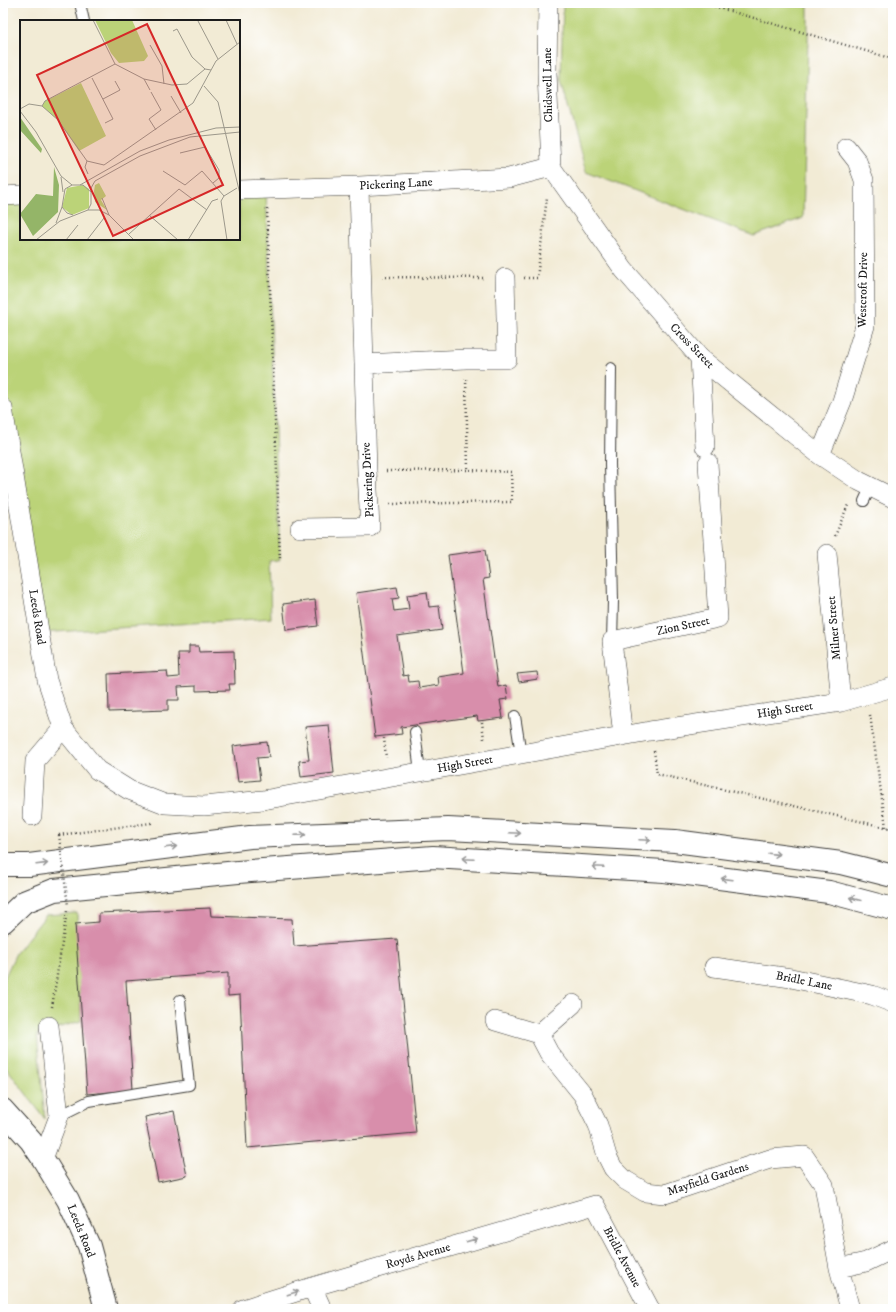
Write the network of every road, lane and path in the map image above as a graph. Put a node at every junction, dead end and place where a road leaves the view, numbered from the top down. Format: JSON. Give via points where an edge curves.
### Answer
{"nodes":[{"id":1,"x":80,"y":3,"type":"edge"},
{"id":2,"x":548,"y":3,"type":"edge"},
{"id":3,"x":702,"y":3,"type":"edge"},
{"id":4,"x":84,"y":20,"type":"edge"},
{"id":5,"x":893,"y":59,"type":"edge"},
{"id":6,"x":846,"y":147,"type":"dead end"},
{"id":7,"x":551,"y":167,"type":"junction"},
{"id":8,"x":359,"y":186,"type":"junction"},
{"id":9,"x":266,"y":189,"type":"junction"},
{"id":10,"x":240,"y":190,"type":"edge"},
{"id":11,"x":20,"y":195,"type":"edge"},
{"id":12,"x":3,"y":196,"type":"edge"},
{"id":13,"x":362,"y":277,"type":"junction"},
{"id":14,"x":505,"y":278,"type":"junction"},
{"id":15,"x":700,"y":358,"type":"junction"},
{"id":16,"x":466,"y":359,"type":"junction"},
{"id":17,"x":364,"y":364,"type":"junction"},
{"id":18,"x":611,"y":368,"type":"dead end"},
{"id":19,"x":3,"y":408,"type":"edge"},
{"id":20,"x":820,"y":455,"type":"junction"},
{"id":21,"x":468,"y":470,"type":"junction"},
{"id":22,"x":367,"y":471,"type":"junction"},
{"id":23,"x":864,"y":490,"type":"junction"},
{"id":24,"x":893,"y":498,"type":"edge"},
{"id":25,"x":369,"y":504,"type":"junction"},
{"id":26,"x":300,"y":528,"type":"dead end"},
{"id":27,"x":827,"y":554,"type":"joint"},
{"id":28,"x":280,"y":560,"type":"dead end"},
{"id":29,"x":612,"y":641,"type":"junction"},
{"id":30,"x":893,"y":687,"type":"edge"},
{"id":31,"x":867,"y":695,"type":"junction"},
{"id":32,"x":840,"y":702,"type":"junction"},
{"id":33,"x":514,"y":716,"type":"dead end"},
{"id":34,"x":63,"y":728,"type":"junction"},
{"id":35,"x":650,"y":731,"type":"junction"},
{"id":36,"x":415,"y":732,"type":"dead end"},
{"id":37,"x":623,"y":736,"type":"junction"},
{"id":38,"x":521,"y":754,"type":"junction"},
{"id":39,"x":420,"y":772,"type":"junction"},
{"id":40,"x":32,"y":816,"type":"dead end"},
{"id":41,"x":151,"y":823,"type":"dead end"},
{"id":42,"x":886,"y":827,"type":"junction"},
{"id":43,"x":893,"y":829,"type":"edge"},
{"id":44,"x":3,"y":865,"type":"edge"},
{"id":45,"x":893,"y":876,"type":"edge"},
{"id":46,"x":893,"y":909,"type":"edge"},
{"id":47,"x":3,"y":922,"type":"edge"},
{"id":48,"x":714,"y":967,"type":"dead end"},
{"id":49,"x":180,"y":1000,"type":"dead end"},
{"id":50,"x":893,"y":1003,"type":"edge"},
{"id":51,"x":573,"y":1004,"type":"dead end"},
{"id":52,"x":495,"y":1021,"type":"dead end"},
{"id":53,"x":49,"y":1026,"type":"joint"},
{"id":54,"x":539,"y":1034,"type":"junction"},
{"id":55,"x":3,"y":1110,"type":"edge"},
{"id":56,"x":59,"y":1116,"type":"junction"},
{"id":57,"x":43,"y":1159,"type":"junction"},
{"id":58,"x":594,"y":1205,"type":"joint"},
{"id":59,"x":893,"y":1249,"type":"edge"},
{"id":60,"x":839,"y":1268,"type":"junction"},
{"id":61,"x":312,"y":1286,"type":"junction"},
{"id":62,"x":106,"y":1309,"type":"edge"},
{"id":63,"x":243,"y":1309,"type":"edge"},
{"id":64,"x":322,"y":1309,"type":"edge"},
{"id":65,"x":650,"y":1309,"type":"edge"},
{"id":66,"x":850,"y":1309,"type":"edge"}],
"edges":[{"from":1,"to":4,"type":"lane"},
{"from":2,"to":7,"type":"street","name":"Chidswell Lane","via":[[547,72]]},
{"from":3,"to":5,"type":"path"},
{"from":6,"to":20,"type":"street","name":"Westcroft Drive","via":[[857,161],[864,180],[865,326],[842,401]]},
{"from":7,"to":8,"type":"street","name":"Pickering Lane","via":[[509,178]]},
{"from":7,"to":14,"type":"path","via":[[537,278]]},
{"from":7,"to":15,"type":"street","name":"Cross Street","via":[[624,270]]},
{"from":8,"to":9,"type":"street","name":"Pickering Lane"},
{"from":8,"to":13,"type":"street","name":"Pickering Drive"},
{"from":9,"to":10,"type":"street","name":"Pickering Lane"},
{"from":9,"to":28,"type":"path"},
{"from":11,"to":12,"type":"street"},
{"from":13,"to":14,"type":"path"},
{"from":13,"to":17,"type":"street","name":"Pickering Drive"},
{"from":14,"to":16,"type":"street","via":[[507,359]]},
{"from":15,"to":20,"type":"street","name":"Cross Street"},
{"from":15,"to":29,"type":"street","name":"Zion Street","via":[[718,618]]},
{"from":16,"to":17,"type":"street"},
{"from":16,"to":21,"type":"path"},
{"from":17,"to":22,"type":"street","name":"Pickering Drive"},
{"from":18,"to":29,"type":"lane"},
{"from":19,"to":34,"type":"street","name":"Leeds Road","via":[[47,680]]},
{"from":20,"to":23,"type":"street","name":"Cross Street"},
{"from":21,"to":22,"type":"path"},
{"from":21,"to":25,"type":"path","via":[[511,472],[512,502]]},
{"from":22,"to":25,"type":"street","name":"Pickering Drive"},
{"from":23,"to":24,"type":"street","name":"Cross Street"},
{"from":23,"to":27,"type":"path"},
{"from":25,"to":26,"type":"street","name":"Pickering Drive","via":[[370,527]]},
{"from":27,"to":32,"type":"street","name":"Milner Street"},
{"from":29,"to":37,"type":"street"},
{"from":30,"to":31,"type":"street","name":"High Street"},
{"from":31,"to":32,"type":"street","name":"High Street"},
{"from":31,"to":42,"type":"path"},
{"from":32,"to":35,"type":"street","name":"High Street"},
{"from":33,"to":38,"type":"lane"},
{"from":34,"to":39,"type":"street","name":"High Street","via":[[97,770],[129,790],[164,804],[204,806],[263,800]]},
{"from":34,"to":40,"type":"street","via":[[35,761]]},
{"from":35,"to":37,"type":"street","name":"High Street"},
{"from":35,"to":42,"type":"path","via":[[657,774]]},
{"from":36,"to":39,"type":"lane"},
{"from":37,"to":38,"type":"street","name":"High Street"},
{"from":38,"to":39,"type":"street","name":"High Street"},
{"from":41,"to":53,"type":"path","bridge":true,"via":[[59,835],[68,906]]},
{"from":42,"to":43,"type":"path"},
{"from":44,"to":45,"type":"main road","one_way":true,"via":[[29,865],[250,837],[448,829],[676,842],[841,863]]},
{"from":46,"to":47,"type":"main road","one_way":true,"via":[[829,892],[664,871],[433,857],[54,890],[24,902]]},
{"from":48,"to":50,"type":"street","name":"Bridle Lane","via":[[791,978],[872,995]]},
{"from":49,"to":56,"type":"lane","via":[[189,1085],[89,1101]]},
{"from":51,"to":54,"type":"street"},
{"from":52,"to":54,"type":"street"},
{"from":53,"to":56,"type":"street"},
{"from":54,"to":60,"type":"street","name":"Mayfield Gardens","via":[[549,1053],[583,1095],[598,1125],[613,1168],[625,1180],[645,1192],[665,1194],[770,1159],[804,1156],[824,1185]]},
{"from":55,"to":57,"type":"main road","name":"Leeds Road"},
{"from":56,"to":57,"type":"street"},
{"from":57,"to":62,"type":"main road","name":"Leeds Road","via":[[68,1200],[89,1246]]},
{"from":61,"to":58,"type":"street","name":"Royds Avenue","one_way":true},
{"from":58,"to":65,"type":"street","name":"Bridle Avenue"},
{"from":59,"to":60,"type":"street","via":[[866,1262]]},
{"from":60,"to":66,"type":"street","name":"Mayfield Gardens"},
{"from":63,"to":61,"type":"street","name":"Royds Avenue","one_way":true},
{"from":61,"to":64,"type":"street"}]}
